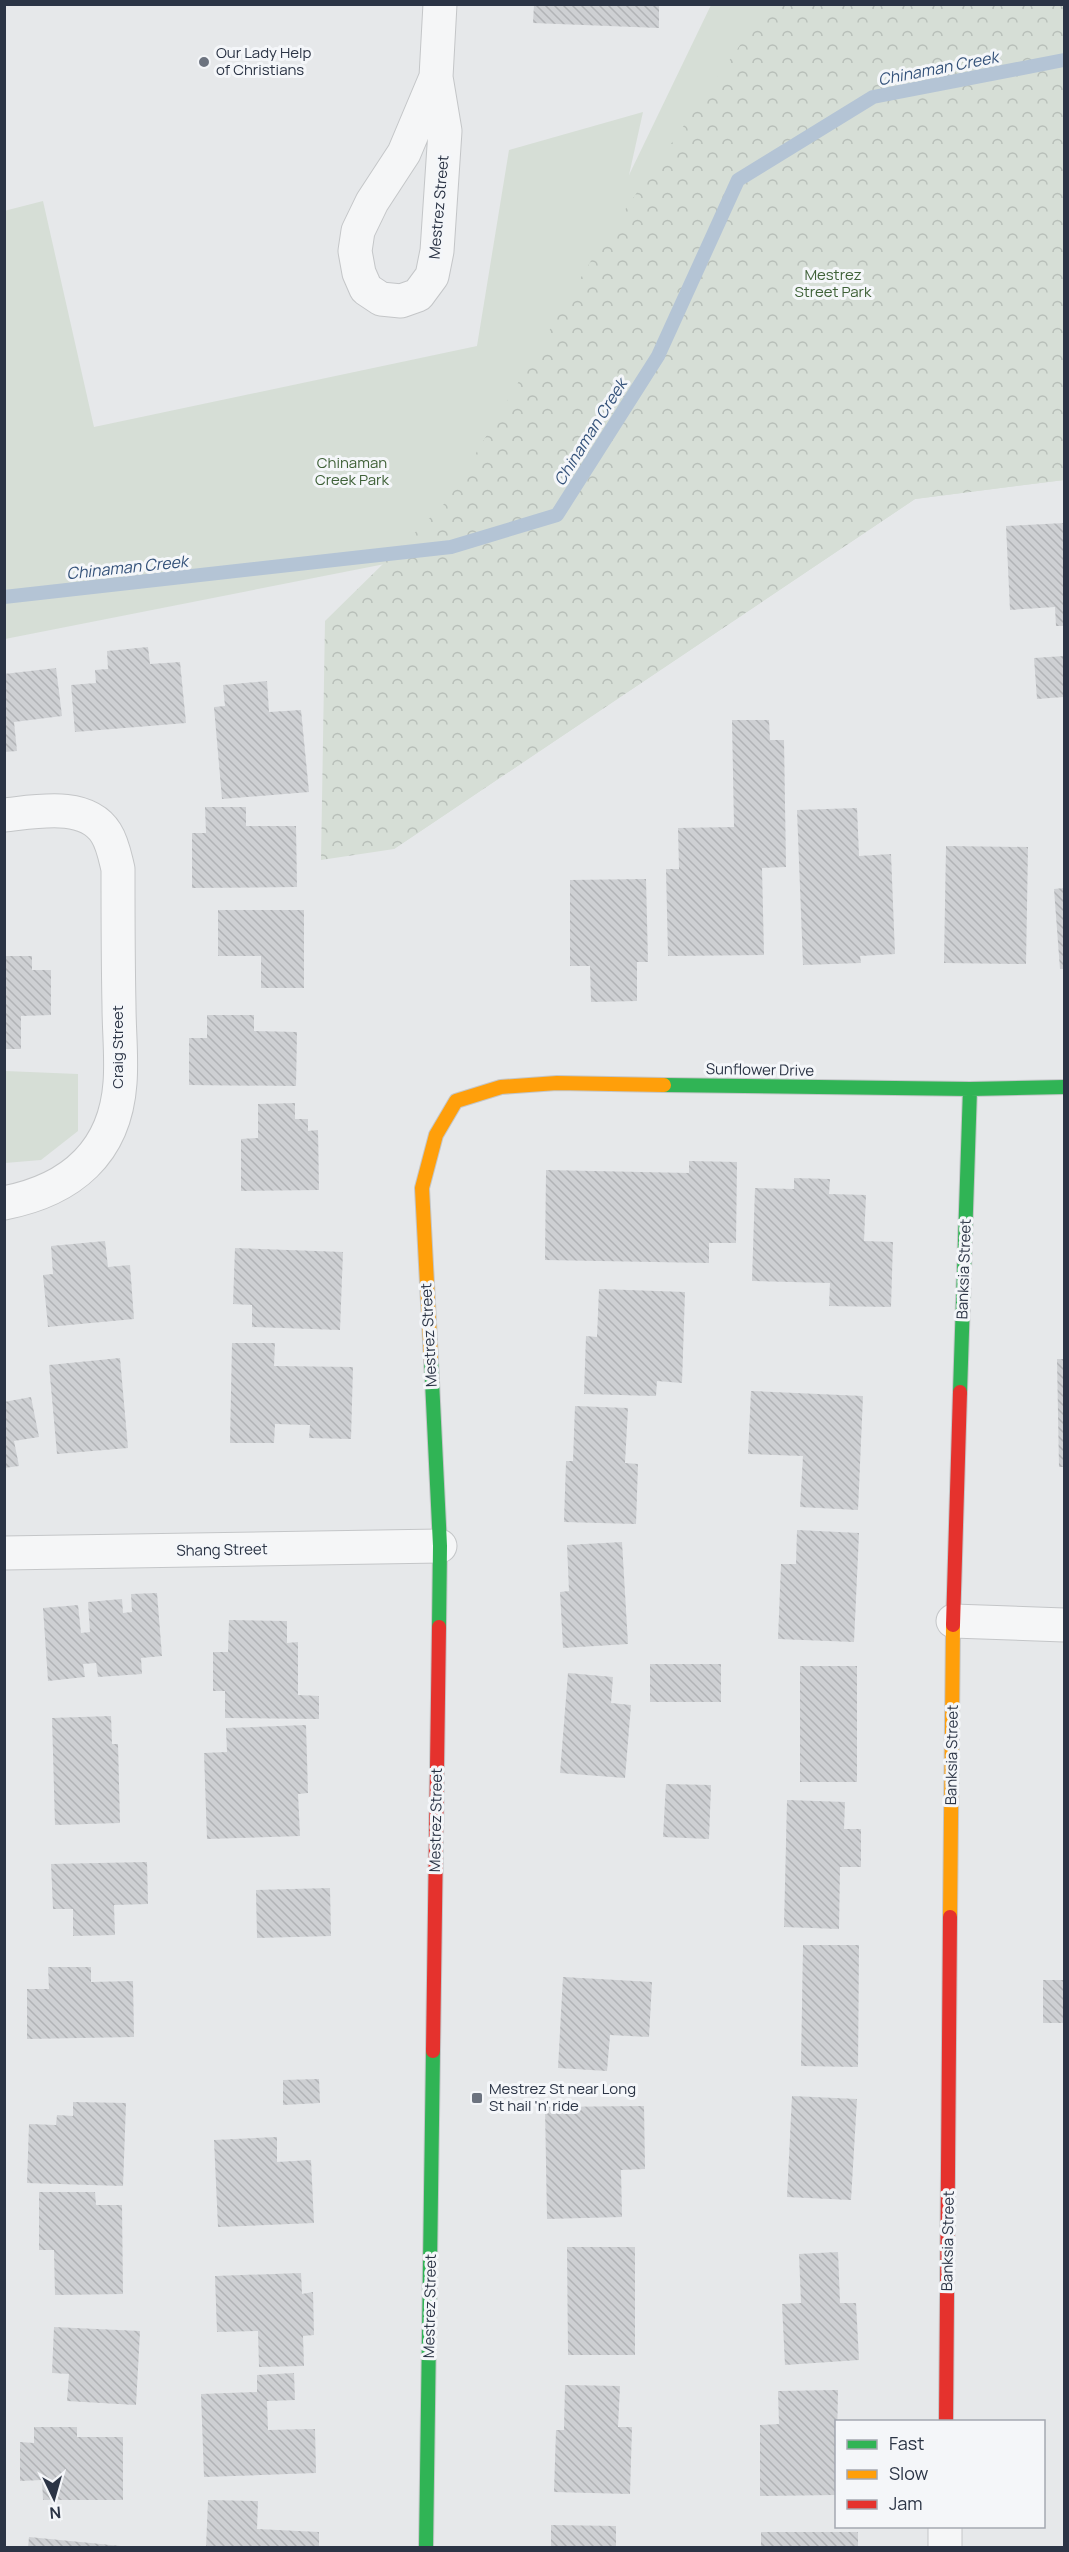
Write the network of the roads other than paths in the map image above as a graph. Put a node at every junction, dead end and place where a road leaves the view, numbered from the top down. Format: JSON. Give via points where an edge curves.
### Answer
{"nodes":[{"id":1,"x":440,"y":4,"type":"edge"},
{"id":2,"x":436,"y":77,"type":"junction"},
{"id":3,"x":4,"y":815,"type":"edge"},
{"id":4,"x":1065,"y":1087,"type":"edge"},
{"id":5,"x":970,"y":1089,"type":"junction"},
{"id":6,"x":456,"y":1101,"type":"joint"},
{"id":7,"x":4,"y":1203,"type":"edge"},
{"id":8,"x":440,"y":1546,"type":"junction"},
{"id":9,"x":4,"y":1553,"type":"edge"},
{"id":10,"x":953,"y":1621,"type":"junction"},
{"id":11,"x":1065,"y":1625,"type":"edge"},
{"id":12,"x":946,"y":2420,"type":"edge"},
{"id":13,"x":945,"y":2528,"type":"edge"},
{"id":14,"x":426,"y":2547,"type":"edge"},
{"id":15,"x":945,"y":2547,"type":"edge"}],
"edges":[{"from":1,"to":2,"type":"street","name":"Mestrez Street"},
{"from":2,"to":2,"type":"street","name":"Mestrez Street","via":[[445,131],[432,276],[418,296],[401,301],[381,299],[366,289],[359,273],[355,251],[358,231],[404,153]]},
{"from":3,"to":7,"type":"street","name":"Craig Street","via":[[57,809],[77,813],[105,832],[118,869],[120,1084],[112,1123],[98,1153],[73,1176],[44,1192]]},
{"from":4,"to":5,"type":"street","name":"Sunflower Drive"},
{"from":5,"to":6,"type":"street","name":"Sunflower Drive","via":[[556,1083],[501,1087]]},
{"from":5,"to":10,"type":"street","name":"Banksia Street"},
{"from":6,"to":8,"type":"street","name":"Mestrez Street","via":[[436,1135],[422,1188]]},
{"from":8,"to":9,"type":"street","name":"Shang Street"},
{"from":8,"to":14,"type":"street","name":"Mestrez Street"},
{"from":10,"to":11,"type":"street"},
{"from":10,"to":12,"type":"street","name":"Banksia Street"},
{"from":13,"to":15,"type":"street"}]}
